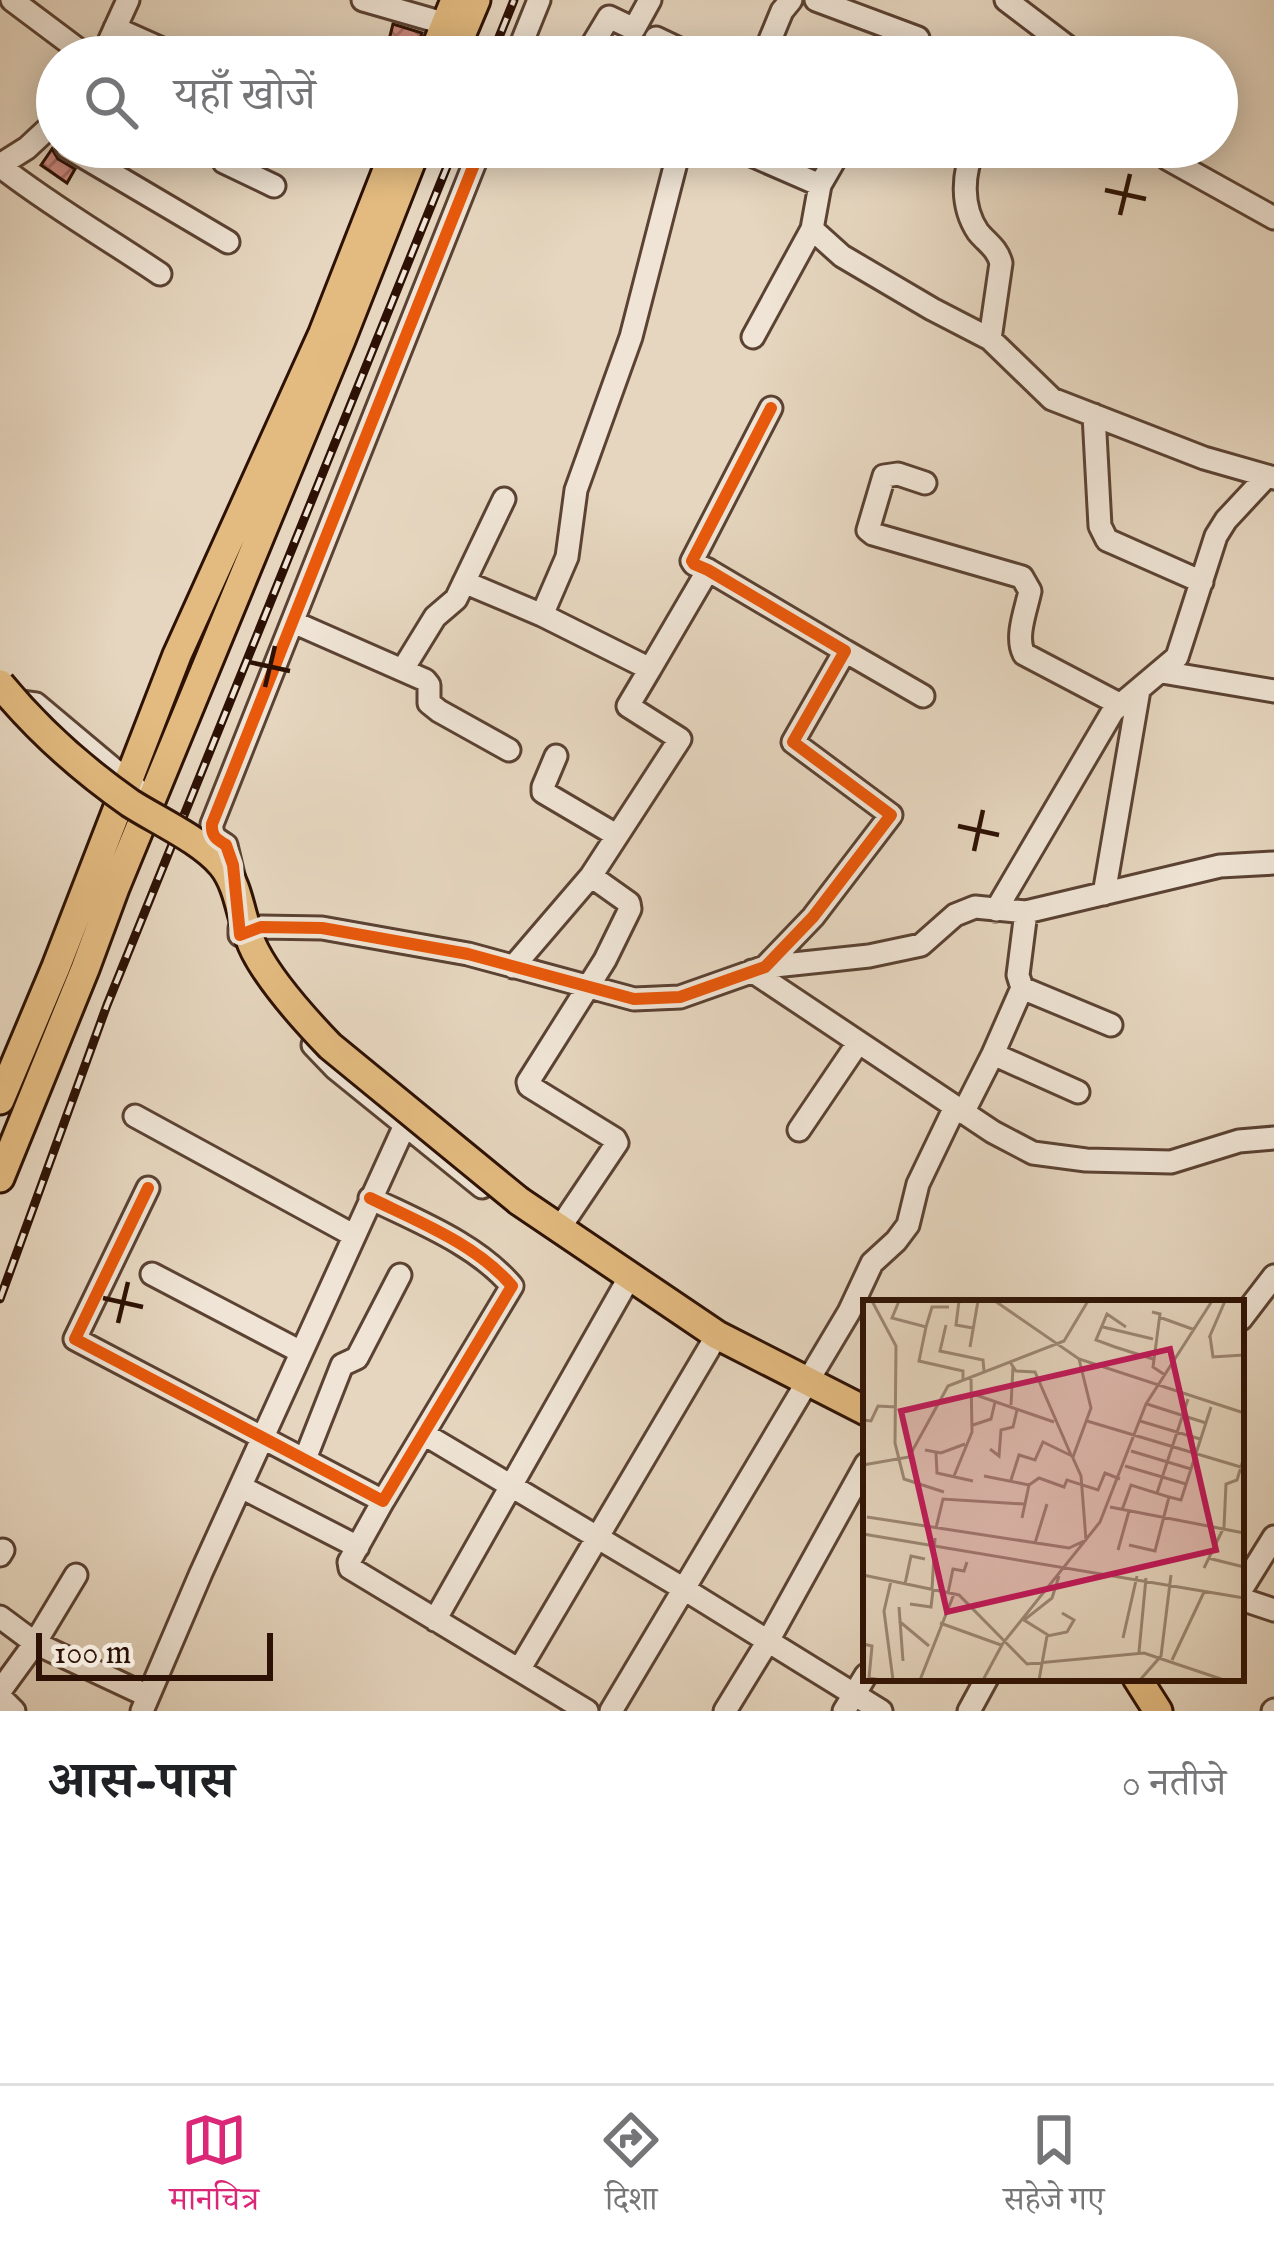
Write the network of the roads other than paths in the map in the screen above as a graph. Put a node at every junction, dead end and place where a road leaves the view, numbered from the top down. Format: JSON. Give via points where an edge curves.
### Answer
{"nodes":[{"id":1,"x":12,"y":0,"type":"edge"},
{"id":2,"x":128,"y":0,"type":"edge"},
{"id":3,"x":363,"y":0,"type":"edge"},
{"id":4,"x":476,"y":0,"type":"edge"},
{"id":5,"x":539,"y":0,"type":"edge"},
{"id":6,"x":650,"y":0,"type":"edge"},
{"id":7,"x":790,"y":0,"type":"edge"},
{"id":8,"x":816,"y":0,"type":"edge"},
{"id":9,"x":1006,"y":0,"type":"edge"},
{"id":10,"x":454,"y":18,"type":"edge"},
{"id":11,"x":115,"y":28,"type":"junction"},
{"id":12,"x":60,"y":36,"type":"edge"},
{"id":13,"x":111,"y":36,"type":"edge"},
{"id":14,"x":133,"y":36,"type":"edge"},
{"id":15,"x":529,"y":36,"type":"edge"},
{"id":16,"x":598,"y":36,"type":"edge"},
{"id":17,"x":776,"y":36,"type":"edge"},
{"id":18,"x":912,"y":36,"type":"edge"},
{"id":19,"x":1053,"y":36,"type":"edge"},
{"id":20,"x":36,"y":142,"type":"edge"},
{"id":21,"x":0,"y":165,"type":"edge"},
{"id":22,"x":103,"y":168,"type":"edge"},
{"id":23,"x":236,"y":168,"type":"edge"},
{"id":24,"x":389,"y":168,"type":"edge"},
{"id":25,"x":409,"y":168,"type":"edge"},
{"id":26,"x":473,"y":168,"type":"edge"},
{"id":27,"x":675,"y":168,"type":"edge"},
{"id":28,"x":781,"y":168,"type":"edge"},
{"id":29,"x":830,"y":168,"type":"edge"},
{"id":30,"x":965,"y":168,"type":"edge"},
{"id":31,"x":1183,"y":168,"type":"edge"},
{"id":32,"x":820,"y":185,"type":"junction"},
{"id":33,"x":274,"y":186,"type":"dead end"},
{"id":34,"x":1274,"y":218,"type":"edge"},
{"id":35,"x":812,"y":229,"type":"junction"},
{"id":36,"x":228,"y":242,"type":"dead end"},
{"id":37,"x":160,"y":274,"type":"dead end"},
{"id":38,"x":753,"y":337,"type":"dead end"},
{"id":39,"x":989,"y":339,"type":"junction"},
{"id":40,"x":771,"y":408,"type":"dead end"},
{"id":41,"x":1094,"y":415,"type":"junction"},
{"id":42,"x":1270,"y":477,"type":"edge"},
{"id":43,"x":925,"y":483,"type":"dead end"},
{"id":44,"x":504,"y":499,"type":"dead end"},
{"id":45,"x":708,"y":570,"type":"junction"},
{"id":46,"x":464,"y":582,"type":"junction"},
{"id":47,"x":1202,"y":582,"type":"junction"},
{"id":48,"x":542,"y":615,"type":"junction"},
{"id":49,"x":292,"y":622,"type":"junction"},
{"id":50,"x":844,"y":651,"type":"junction"},
{"id":51,"x":403,"y":669,"type":"junction"},
{"id":52,"x":650,"y":669,"type":"junction"},
{"id":53,"x":1162,"y":672,"type":"junction"},
{"id":54,"x":0,"y":684,"type":"edge"},
{"id":55,"x":1274,"y":691,"type":"edge"},
{"id":56,"x":923,"y":696,"type":"dead end"},
{"id":57,"x":1130,"y":698,"type":"junction"},
{"id":58,"x":0,"y":700,"type":"edge"},
{"id":59,"x":509,"y":750,"type":"dead end"},
{"id":60,"x":556,"y":755,"type":"dead end"},
{"id":61,"x":140,"y":790,"type":"junction"},
{"id":62,"x":616,"y":835,"type":"junction"},
{"id":63,"x":1274,"y":863,"type":"edge"},
{"id":64,"x":591,"y":876,"type":"junction"},
{"id":65,"x":1104,"y":894,"type":"junction"},
{"id":66,"x":996,"y":910,"type":"junction"},
{"id":67,"x":1026,"y":912,"type":"junction"},
{"id":68,"x":241,"y":935,"type":"junction"},
{"id":69,"x":512,"y":967,"type":"junction"},
{"id":70,"x":759,"y":969,"type":"junction"},
{"id":71,"x":588,"y":988,"type":"junction"},
{"id":72,"x":1022,"y":988,"type":"junction"},
{"id":73,"x":1111,"y":1025,"type":"dead end"},
{"id":74,"x":858,"y":1043,"type":"junction"},
{"id":75,"x":992,"y":1054,"type":"junction"},
{"id":76,"x":1078,"y":1092,"type":"dead end"},
{"id":77,"x":0,"y":1100,"type":"edge"},
{"id":78,"x":959,"y":1110,"type":"junction"},
{"id":79,"x":135,"y":1116,"type":"dead end"},
{"id":80,"x":405,"y":1125,"type":"junction"},
{"id":81,"x":799,"y":1130,"type":"dead end"},
{"id":82,"x":1274,"y":1138,"type":"edge"},
{"id":83,"x":0,"y":1178,"type":"edge"},
{"id":84,"x":148,"y":1188,"type":"dead end"},
{"id":85,"x":370,"y":1198,"type":"junction"},
{"id":86,"x":539,"y":1215,"type":"junction"},
{"id":87,"x":353,"y":1235,"type":"junction"},
{"id":88,"x":152,"y":1274,"type":"dead end"},
{"id":89,"x":400,"y":1275,"type":"dead end"},
{"id":90,"x":1274,"y":1276,"type":"edge"},
{"id":91,"x":629,"y":1277,"type":"junction"},
{"id":92,"x":1244,"y":1315,"type":"edge"},
{"id":93,"x":717,"y":1335,"type":"junction"},
{"id":94,"x":301,"y":1352,"type":"junction"},
{"id":95,"x":809,"y":1380,"type":"junction"},
{"id":96,"x":863,"y":1409,"type":"edge"},
{"id":97,"x":424,"y":1434,"type":"junction"},
{"id":98,"x":263,"y":1438,"type":"junction"},
{"id":99,"x":305,"y":1459,"type":"junction"},
{"id":100,"x":863,"y":1469,"type":"edge"},
{"id":101,"x":241,"y":1486,"type":"junction"},
{"id":102,"x":512,"y":1486,"type":"junction"},
{"id":103,"x":383,"y":1501,"type":"junction"},
{"id":104,"x":597,"y":1537,"type":"junction"},
{"id":105,"x":1274,"y":1537,"type":"edge"},
{"id":106,"x":358,"y":1547,"type":"junction"},
{"id":107,"x":76,"y":1574,"type":"dead end"},
{"id":108,"x":684,"y":1588,"type":"junction"},
{"id":109,"x":1244,"y":1590,"type":"edge"},
{"id":110,"x":1244,"y":1596,"type":"edge"},
{"id":111,"x":1274,"y":1610,"type":"edge"},
{"id":112,"x":0,"y":1617,"type":"edge"},
{"id":113,"x":435,"y":1620,"type":"junction"},
{"id":114,"x":768,"y":1641,"type":"junction"},
{"id":115,"x":35,"y":1643,"type":"junction"},
{"id":116,"x":519,"y":1670,"type":"junction"},
{"id":117,"x":985,"y":1681,"type":"edge"},
{"id":118,"x":1139,"y":1681,"type":"edge"},
{"id":119,"x":855,"y":1693,"type":"edge"},
{"id":120,"x":4,"y":1703,"type":"edge"},
{"id":121,"x":145,"y":1703,"type":"edge"},
{"id":122,"x":587,"y":1711,"type":"edge"},
{"id":123,"x":611,"y":1711,"type":"edge"},
{"id":124,"x":725,"y":1711,"type":"edge"},
{"id":125,"x":881,"y":1711,"type":"edge"},
{"id":126,"x":969,"y":1711,"type":"edge"},
{"id":127,"x":1158,"y":1711,"type":"edge"}],
"edges":[{"from":1,"to":12,"type":"street"},
{"from":2,"to":11,"type":"street"},
{"from":3,"to":10,"type":"street"},
{"from":4,"to":10,"type":"main road"},
{"from":5,"to":15,"type":"street"},
{"from":6,"to":16,"type":"street","via":[[634,29],[609,17]]},
{"from":7,"to":17,"type":"street"},
{"from":8,"to":18,"type":"street"},
{"from":9,"to":19,"type":"street"},
{"from":11,"to":13,"type":"street"},
{"from":11,"to":14,"type":"street"},
{"from":20,"to":21,"type":"street"},
{"from":21,"to":37,"type":"street"},
{"from":22,"to":36,"type":"street"},
{"from":23,"to":33,"type":"street"},
{"from":24,"to":61,"type":"main road","via":[[177,655]]},
{"from":25,"to":61,"type":"main road","via":[[341,340]]},
{"from":26,"to":49,"type":"street"},
{"from":27,"to":48,"type":"street","via":[[631,337],[576,490],[567,557]]},
{"from":28,"to":32,"type":"street"},
{"from":29,"to":32,"type":"street"},
{"from":30,"to":39,"type":"street","via":[[969,214],[1001,262]]},
{"from":31,"to":34,"type":"street"},
{"from":32,"to":35,"type":"street"},
{"from":35,"to":38,"type":"street"},
{"from":35,"to":39,"type":"street","via":[[842,256]]},
{"from":39,"to":41,"type":"street","via":[[1045,393]]},
{"from":40,"to":45,"type":"street","via":[[692,558]]},
{"from":41,"to":42,"type":"street"},
{"from":41,"to":47,"type":"street","via":[[1102,534]]},
{"from":42,"to":47,"type":"street","via":[[1221,527]]},
{"from":43,"to":57,"type":"street","via":[[884,476],[868,530],[1022,577],[1030,591],[1024,654]]},
{"from":44,"to":46,"type":"street"},
{"from":45,"to":50,"type":"street"},
{"from":45,"to":52,"type":"street"},
{"from":46,"to":48,"type":"street"},
{"from":46,"to":51,"type":"street"},
{"from":47,"to":53,"type":"street","via":[[1177,657]]},
{"from":48,"to":52,"type":"street"},
{"from":49,"to":51,"type":"street"},
{"from":49,"to":68,"type":"street","via":[[212,824],[233,865]]},
{"from":50,"to":56,"type":"street"},
{"from":50,"to":70,"type":"street","via":[[793,742],[890,819],[813,917]]},
{"from":51,"to":59,"type":"street","via":[[428,682],[427,697],[439,711]]},
{"from":52,"to":62,"type":"street","via":[[628,706],[680,739]]},
{"from":53,"to":55,"type":"street"},
{"from":53,"to":57,"type":"street"},
{"from":54,"to":86,"type":"main road","bridge":true,"via":[[76,761],[220,862],[256,955],[305,1021]]},
{"from":57,"to":65,"type":"street"},
{"from":57,"to":66,"type":"street","via":[[1113,711]]},
{"from":58,"to":61,"type":"street","via":[[36,704]]},
{"from":60,"to":62,"type":"street","via":[[544,792]]},
{"from":61,"to":77,"type":"main road"},
{"from":61,"to":83,"type":"main road"},
{"from":62,"to":64,"type":"street"},
{"from":63,"to":65,"type":"street","via":[[1220,866]]},
{"from":64,"to":69,"type":"street"},
{"from":64,"to":71,"type":"street","via":[[631,906]]},
{"from":65,"to":67,"type":"street"},
{"from":66,"to":67,"type":"street"},
{"from":66,"to":70,"type":"street","via":[[955,915],[921,945]]},
{"from":67,"to":72,"type":"street"},
{"from":68,"to":69,"type":"street","via":[[261,927],[322,928]]},
{"from":68,"to":80,"type":"street","via":[[300,1032]]},
{"from":69,"to":71,"type":"street"},
{"from":70,"to":71,"type":"street","via":[[680,997],[634,999]]},
{"from":70,"to":74,"type":"street"},
{"from":71,"to":86,"type":"street","via":[[527,1082],[615,1139],[616,1148]]},
{"from":72,"to":73,"type":"street"},
{"from":72,"to":75,"type":"street"},
{"from":74,"to":78,"type":"street"},
{"from":74,"to":81,"type":"street"},
{"from":75,"to":76,"type":"street"},
{"from":75,"to":78,"type":"street"},
{"from":78,"to":82,"type":"street","via":[[1033,1153],[1085,1160],[1172,1162]]},
{"from":78,"to":95,"type":"street","via":[[918,1184],[908,1225],[872,1263]]},
{"from":79,"to":87,"type":"street"},
{"from":80,"to":85,"type":"street"},
{"from":80,"to":86,"type":"street","via":[[514,1211]]},
{"from":84,"to":98,"type":"street","via":[[75,1340]]},
{"from":85,"to":87,"type":"street"},
{"from":85,"to":97,"type":"street","via":[[494,1265],[512,1286]]},
{"from":86,"to":91,"type":"main road"},
{"from":87,"to":94,"type":"street"},
{"from":88,"to":94,"type":"street"},
{"from":89,"to":99,"type":"street","via":[[357,1358],[342,1365]]},
{"from":90,"to":92,"type":"street"},
{"from":91,"to":93,"type":"main road"},
{"from":91,"to":102,"type":"street"},
{"from":93,"to":95,"type":"main road"},
{"from":93,"to":104,"type":"street"},
{"from":94,"to":98,"type":"street"},
{"from":95,"to":96,"type":"main road"},
{"from":95,"to":108,"type":"street"},
{"from":97,"to":102,"type":"street"},
{"from":97,"to":103,"type":"street"},
{"from":98,"to":99,"type":"street"},
{"from":98,"to":101,"type":"street"},
{"from":99,"to":103,"type":"street"},
{"from":100,"to":114,"type":"street"},
{"from":101,"to":106,"type":"street"},
{"from":101,"to":121,"type":"street"},
{"from":102,"to":104,"type":"street"},
{"from":102,"to":113,"type":"street"},
{"from":103,"to":106,"type":"street"},
{"from":104,"to":108,"type":"street"},
{"from":104,"to":116,"type":"street"},
{"from":105,"to":109,"type":"street"},
{"from":106,"to":113,"type":"street","via":[[350,1568]]},
{"from":107,"to":115,"type":"street"},
{"from":108,"to":114,"type":"street"},
{"from":108,"to":123,"type":"street"},
{"from":110,"to":111,"type":"street"},
{"from":112,"to":115,"type":"street"},
{"from":113,"to":116,"type":"street"},
{"from":114,"to":119,"type":"street"},
{"from":114,"to":124,"type":"street"},
{"from":115,"to":120,"type":"street"},
{"from":115,"to":121,"type":"street"},
{"from":116,"to":122,"type":"street"},
{"from":117,"to":126,"type":"street"},
{"from":118,"to":127,"type":"main road"},
{"from":119,"to":125,"type":"street"}]}
